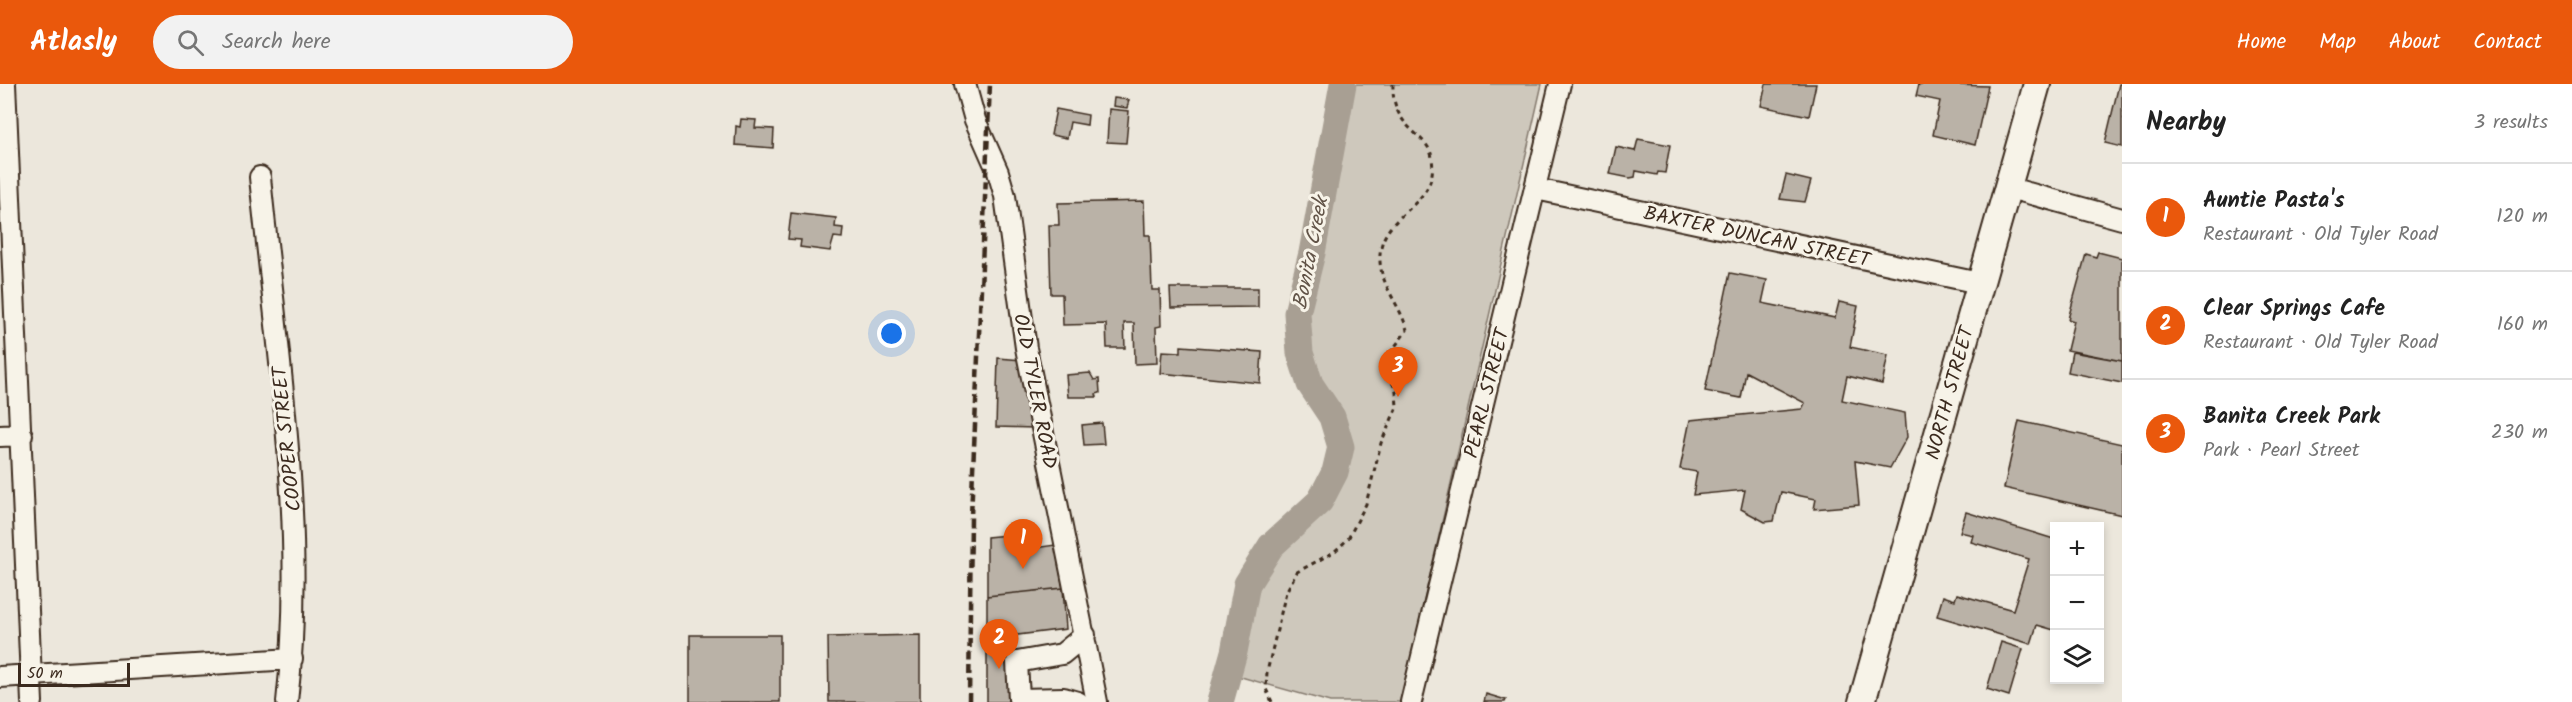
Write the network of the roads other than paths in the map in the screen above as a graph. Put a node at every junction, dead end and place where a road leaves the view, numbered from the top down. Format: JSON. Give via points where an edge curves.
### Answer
{"nodes":[{"id":1,"x":5,"y":84,"type":"edge"},
{"id":2,"x":965,"y":84,"type":"edge"},
{"id":3,"x":1560,"y":84,"type":"edge"},
{"id":4,"x":2037,"y":84,"type":"edge"},
{"id":5,"x":260,"y":177,"type":"dead end"},
{"id":6,"x":2006,"y":187,"type":"junction"},
{"id":7,"x":1536,"y":189,"type":"junction"},
{"id":8,"x":2122,"y":219,"type":"edge"},
{"id":9,"x":1978,"y":283,"type":"junction"},
{"id":10,"x":22,"y":435,"type":"junction"},
{"id":11,"x":0,"y":436,"type":"edge"},
{"id":12,"x":1085,"y":635,"type":"junction"},
{"id":13,"x":292,"y":659,"type":"junction"},
{"id":14,"x":30,"y":675,"type":"junction"},
{"id":15,"x":0,"y":676,"type":"edge"},
{"id":16,"x":32,"y":702,"type":"edge"},
{"id":17,"x":287,"y":702,"type":"edge"},
{"id":18,"x":1078,"y":702,"type":"edge"},
{"id":19,"x":1097,"y":702,"type":"edge"},
{"id":20,"x":1411,"y":702,"type":"edge"},
{"id":21,"x":1862,"y":702,"type":"edge"}],
"edges":[{"from":1,"to":10,"type":"street"},
{"from":2,"to":12,"type":"street","name":"OLD TYLER ROAD","via":[[1002,183],[1026,348]]},
{"from":3,"to":7,"type":"street","name":"PEARL STREET"},
{"from":4,"to":6,"type":"main road","name":"NORTH STREET"},
{"from":5,"to":13,"type":"street","name":"COOPER STREET","via":[[295,527]]},
{"from":6,"to":8,"type":"street"},
{"from":6,"to":9,"type":"main road","name":"NORTH STREET"},
{"from":7,"to":9,"type":"street","name":"BAXTER DUNCAN STREET"},
{"from":7,"to":20,"type":"street","name":"PEARL STREET"},
{"from":9,"to":21,"type":"main road","name":"NORTH STREET"},
{"from":10,"to":11,"type":"street"},
{"from":10,"to":14,"type":"street"},
{"from":12,"to":18,"type":"street","via":[[1062,654],[1017,662],[1019,699],[1064,698]]},
{"from":12,"to":19,"type":"street","name":"OLD TYLER ROAD"},
{"from":13,"to":14,"type":"street"},
{"from":13,"to":17,"type":"street","name":"COOPER STREET"},
{"from":14,"to":15,"type":"street"},
{"from":14,"to":16,"type":"street"}]}
